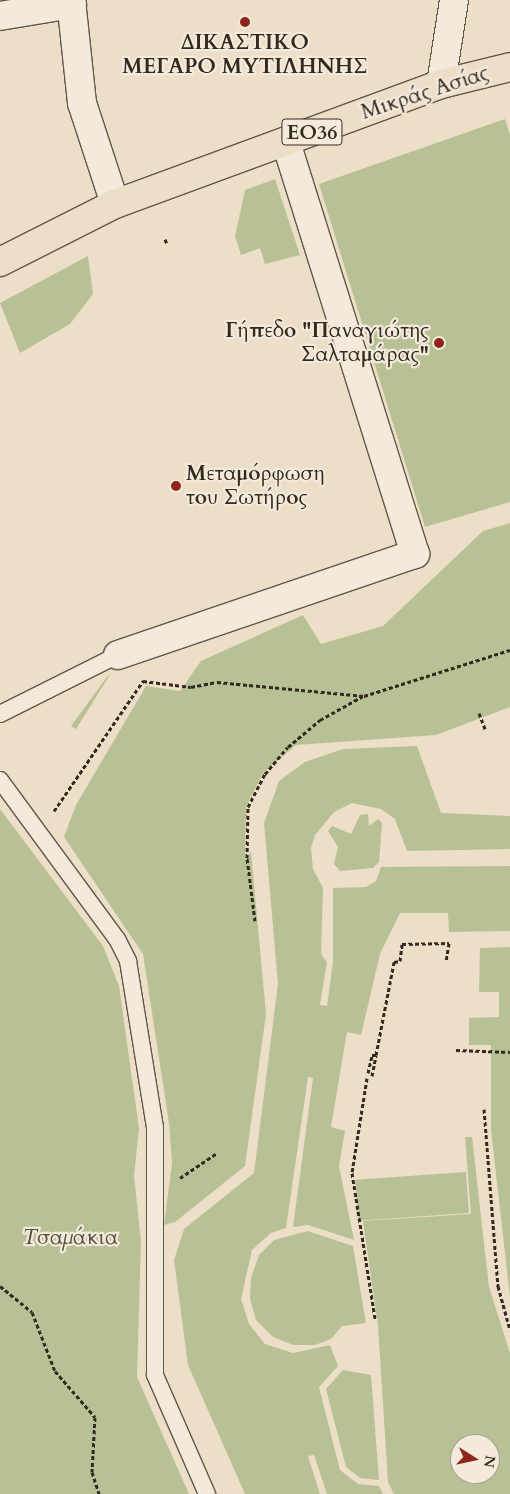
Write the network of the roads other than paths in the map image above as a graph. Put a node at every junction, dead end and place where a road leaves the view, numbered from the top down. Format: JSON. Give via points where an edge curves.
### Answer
{"nodes":[{"id":1,"x":454,"y":0,"type":"edge"},
{"id":2,"x":71,"y":2,"type":"edge"},
{"id":3,"x":0,"y":16,"type":"edge"},
{"id":4,"x":510,"y":66,"type":"edge"},
{"id":5,"x":441,"y":84,"type":"junction"},
{"id":6,"x":286,"y":142,"type":"junction"},
{"id":7,"x":115,"y":204,"type":"junction"},
{"id":8,"x":0,"y":262,"type":"edge"},
{"id":9,"x":118,"y":655,"type":"joint"},
{"id":10,"x":0,"y":714,"type":"edge"},
{"id":11,"x":0,"y":780,"type":"edge"},
{"id":12,"x":206,"y":1494,"type":"edge"}],
"edges":[{"from":1,"to":5,"type":"street"},
{"from":2,"to":3,"type":"street"},
{"from":2,"to":7,"type":"street","via":[[82,103]]},
{"from":4,"to":5,"type":"main road","name":"Μικράς Ασίας","number":"ΕΟ36"},
{"from":5,"to":6,"type":"main road","name":"Μικράς Ασίας","number":"ΕΟ36"},
{"from":6,"to":7,"type":"main road","name":"Μικράς Ασίας","number":"ΕΟ36"},
{"from":6,"to":9,"type":"street","via":[[415,554]]},
{"from":7,"to":8,"type":"main road","number":"ΕΟ36"},
{"from":9,"to":10,"type":"lane"},
{"from":11,"to":12,"type":"lane","via":[[128,961],[150,1082],[156,1192],[152,1296],[155,1375]]}]}
